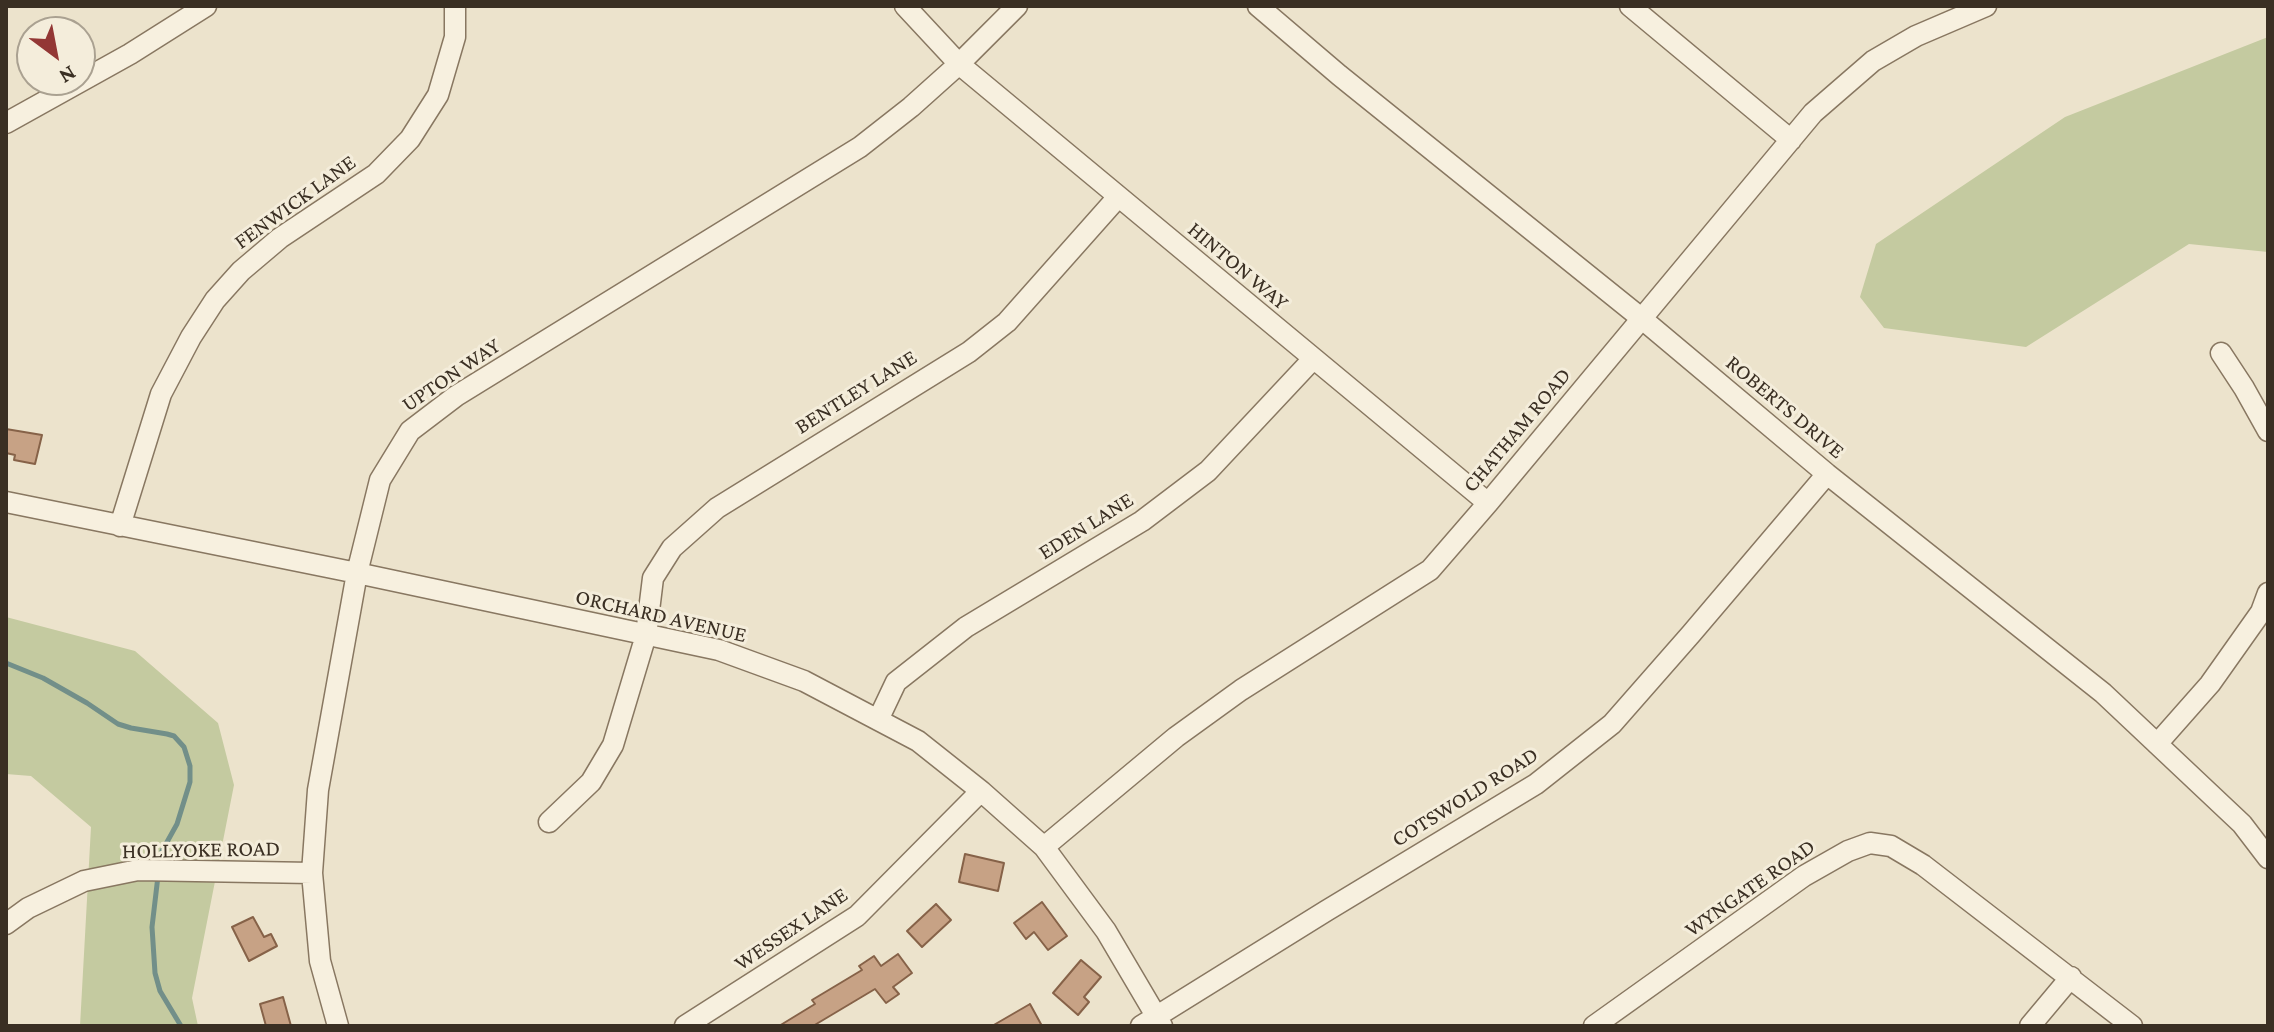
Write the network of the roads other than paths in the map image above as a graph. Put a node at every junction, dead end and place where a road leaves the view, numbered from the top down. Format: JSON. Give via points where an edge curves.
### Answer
{"nodes":[{"id":1,"x":206,"y":6,"type":"edge"},
{"id":2,"x":455,"y":6,"type":"edge"},
{"id":3,"x":905,"y":6,"type":"edge"},
{"id":4,"x":1017,"y":6,"type":"edge"},
{"id":5,"x":1258,"y":6,"type":"edge"},
{"id":6,"x":1630,"y":6,"type":"edge"},
{"id":7,"x":1986,"y":6,"type":"edge"},
{"id":8,"x":959,"y":64,"type":"junction"},
{"id":9,"x":6,"y":123,"type":"edge"},
{"id":10,"x":1791,"y":140,"type":"junction"},
{"id":11,"x":1118,"y":197,"type":"junction"},
{"id":12,"x":1641,"y":318,"type":"junction"},
{"id":13,"x":2221,"y":353,"type":"dead end"},
{"id":14,"x":1313,"y":359,"type":"junction"},
{"id":15,"x":2268,"y":431,"type":"edge"},
{"id":16,"x":1827,"y":474,"type":"junction"},
{"id":17,"x":6,"y":502,"type":"edge"},
{"id":18,"x":1488,"y":503,"type":"junction"},
{"id":19,"x":120,"y":526,"type":"junction"},
{"id":20,"x":357,"y":573,"type":"junction"},
{"id":21,"x":2268,"y":593,"type":"edge"},
{"id":22,"x":646,"y":635,"type":"junction"},
{"id":23,"x":878,"y":720,"type":"junction"},
{"id":24,"x":2157,"y":744,"type":"junction"},
{"id":25,"x":981,"y":791,"type":"junction"},
{"id":26,"x":549,"y":822,"type":"dead end"},
{"id":27,"x":1044,"y":847,"type":"junction"},
{"id":28,"x":2268,"y":858,"type":"edge"},
{"id":29,"x":312,"y":873,"type":"junction"},
{"id":30,"x":6,"y":924,"type":"edge"},
{"id":31,"x":2071,"y":977,"type":"junction"},
{"id":32,"x":1153,"y":1023,"type":"edge"},
{"id":33,"x":338,"y":1026,"type":"edge"},
{"id":34,"x":685,"y":1026,"type":"edge"},
{"id":35,"x":1594,"y":1026,"type":"edge"},
{"id":36,"x":2030,"y":1026,"type":"edge"},
{"id":37,"x":2132,"y":1026,"type":"edge"}],
"edges":[{"from":1,"to":9,"type":"street"},
{"from":2,"to":19,"type":"street","name":"FENWICK LANE","via":[[455,37],[438,95],[410,139],[376,174],[280,238],[241,271],[191,337],[161,394]]},
{"from":3,"to":8,"type":"street","name":"HINTON WAY"},
{"from":4,"to":8,"type":"street","name":"UPTON WAY"},
{"from":5,"to":12,"type":"street","name":"ROBERTS DRIVE"},
{"from":6,"to":10,"type":"street"},
{"from":7,"to":10,"type":"street","name":"CHATHAM ROAD","via":[[1873,61],[1813,113]]},
{"from":8,"to":11,"type":"street","name":"HINTON WAY"},
{"from":8,"to":20,"type":"street","name":"UPTON WAY","via":[[860,147],[456,396],[410,431],[380,480]]},
{"from":10,"to":12,"type":"street","name":"CHATHAM ROAD"},
{"from":11,"to":14,"type":"street","name":"HINTON WAY"},
{"from":11,"to":22,"type":"street","name":"BENTLEY LANE","via":[[1007,322],[969,352],[717,508],[672,548],[653,578]]},
{"from":12,"to":16,"type":"street","name":"ROBERTS DRIVE"},
{"from":12,"to":18,"type":"street","name":"CHATHAM ROAD"},
{"from":13,"to":15,"type":"street"},
{"from":14,"to":18,"type":"street","name":"HINTON WAY"},
{"from":14,"to":23,"type":"street","name":"EDEN LANE","via":[[1208,471],[1142,521],[966,627],[896,682]]},
{"from":16,"to":24,"type":"street","name":"ROBERTS DRIVE","via":[[2103,693]]},
{"from":16,"to":32,"type":"street","name":"COTSWOLD ROAD","via":[[1612,724],[1536,784]]},
{"from":17,"to":19,"type":"street","name":"ORCHARD AVENUE"},
{"from":18,"to":27,"type":"street","name":"CHATHAM ROAD","via":[[1430,570],[1241,690]]},
{"from":19,"to":20,"type":"street","name":"ORCHARD AVENUE"},
{"from":20,"to":22,"type":"street","name":"ORCHARD AVENUE"},
{"from":20,"to":29,"type":"street","name":"UPTON WAY","via":[[318,790]]},
{"from":21,"to":24,"type":"street","via":[[2261,612],[2210,684]]},
{"from":22,"to":23,"type":"street","name":"ORCHARD AVENUE","via":[[748,660],[804,681]]},
{"from":22,"to":26,"type":"street","name":"BENTLEY LANE","via":[[613,745],[591,782]]},
{"from":23,"to":25,"type":"street","name":"ORCHARD AVENUE","via":[[918,741]]},
{"from":24,"to":28,"type":"street","name":"ROBERTS DRIVE","via":[[2242,824]]},
{"from":25,"to":27,"type":"street","name":"ORCHARD AVENUE"},
{"from":25,"to":34,"type":"street","name":"WESSEX LANE","via":[[857,916]]},
{"from":27,"to":32,"type":"street","name":"ORCHARD AVENUE","via":[[1106,931]]},
{"from":29,"to":30,"type":"street","name":"HOLLYOKE ROAD","via":[[138,870],[84,881]]},
{"from":29,"to":33,"type":"street","name":"UPTON WAY","via":[[320,961]]},
{"from":31,"to":35,"type":"street","name":"WYNGATE ROAD","via":[[1923,865],[1891,846],[1870,843],[1804,876]]},
{"from":31,"to":36,"type":"street"},
{"from":31,"to":37,"type":"street","name":"WYNGATE ROAD"}]}
